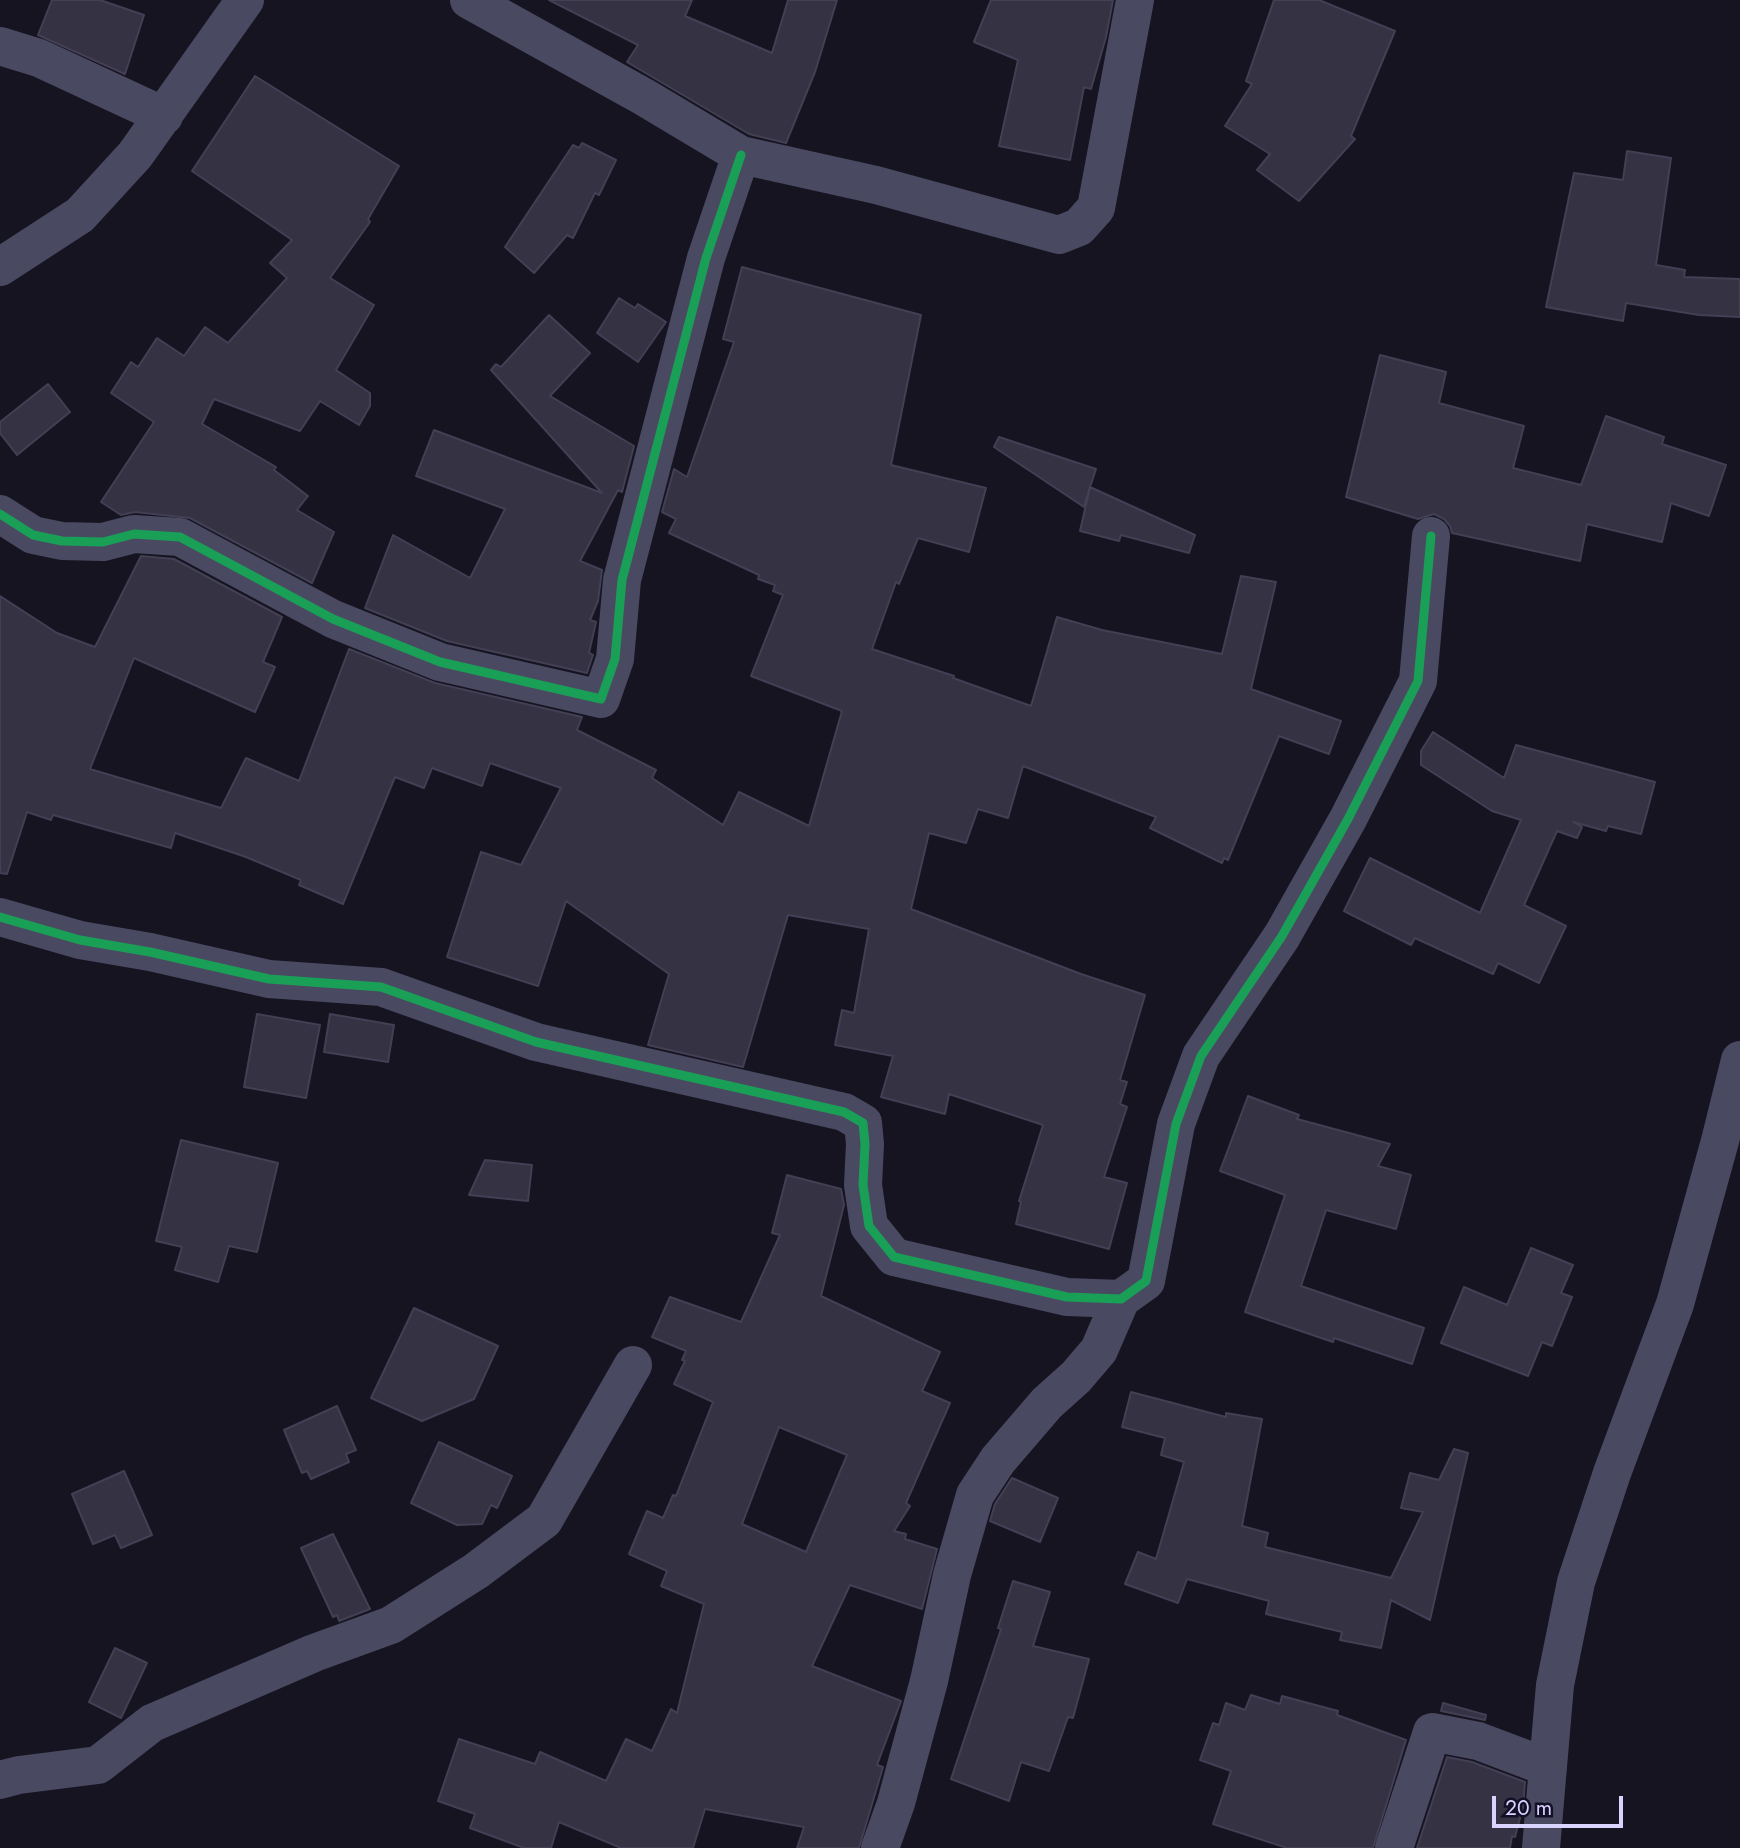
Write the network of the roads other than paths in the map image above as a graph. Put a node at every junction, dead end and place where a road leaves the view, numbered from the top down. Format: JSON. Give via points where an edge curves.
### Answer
{"nodes":[{"id":1,"x":245,"y":0,"type":"edge"},
{"id":2,"x":469,"y":0,"type":"edge"},
{"id":3,"x":1135,"y":0,"type":"edge"},
{"id":4,"x":0,"y":46,"type":"edge"},
{"id":5,"x":164,"y":116,"type":"junction"},
{"id":6,"x":741,"y":155,"type":"junction"},
{"id":7,"x":0,"y":267,"type":"edge"},
{"id":8,"x":0,"y":514,"type":"edge"},
{"id":9,"x":1431,"y":536,"type":"dead end"},
{"id":10,"x":0,"y":917,"type":"edge"},
{"id":11,"x":1740,"y":1060,"type":"edge"},
{"id":12,"x":1121,"y":1299,"type":"junction"},
{"id":13,"x":633,"y":1365,"type":"dead end"},
{"id":14,"x":1547,"y":1767,"type":"junction"},
{"id":15,"x":0,"y":1780,"type":"edge"},
{"id":16,"x":880,"y":1848,"type":"edge"},
{"id":17,"x":1394,"y":1848,"type":"edge"},
{"id":18,"x":1541,"y":1848,"type":"edge"}],
"edges":[{"from":1,"to":5,"type":"street"},
{"from":2,"to":6,"type":"street"},
{"from":3,"to":6,"type":"street","via":[[1096,208],[1079,227],[1059,235]]},
{"from":4,"to":5,"type":"street","via":[[39,58]]},
{"from":5,"to":7,"type":"street","via":[[80,215]]},
{"from":6,"to":8,"type":"street","via":[[706,258],[622,580],[615,659],[601,699],[440,662],[333,619],[180,537],[134,534],[103,542],[62,541],[33,535]]},
{"from":9,"to":12,"type":"street","via":[[1418,681],[1348,820],[1282,936],[1201,1056],[1176,1124],[1146,1281]]},
{"from":10,"to":12,"type":"street","via":[[80,940],[269,979],[382,987],[536,1042],[844,1112],[863,1123],[863,1185],[869,1226],[894,1257],[1067,1297]]},
{"from":11,"to":14,"type":"street","via":[[1675,1304],[1576,1582],[1555,1685]]},
{"from":12,"to":16,"type":"street","via":[[1099,1350],[998,1460],[975,1495],[929,1681]]},
{"from":13,"to":15,"type":"street","via":[[544,1520],[476,1571],[391,1625],[152,1723],[98,1765]]},
{"from":14,"to":17,"type":"street","via":[[1478,1741],[1432,1732]]},
{"from":14,"to":18,"type":"street"}]}
